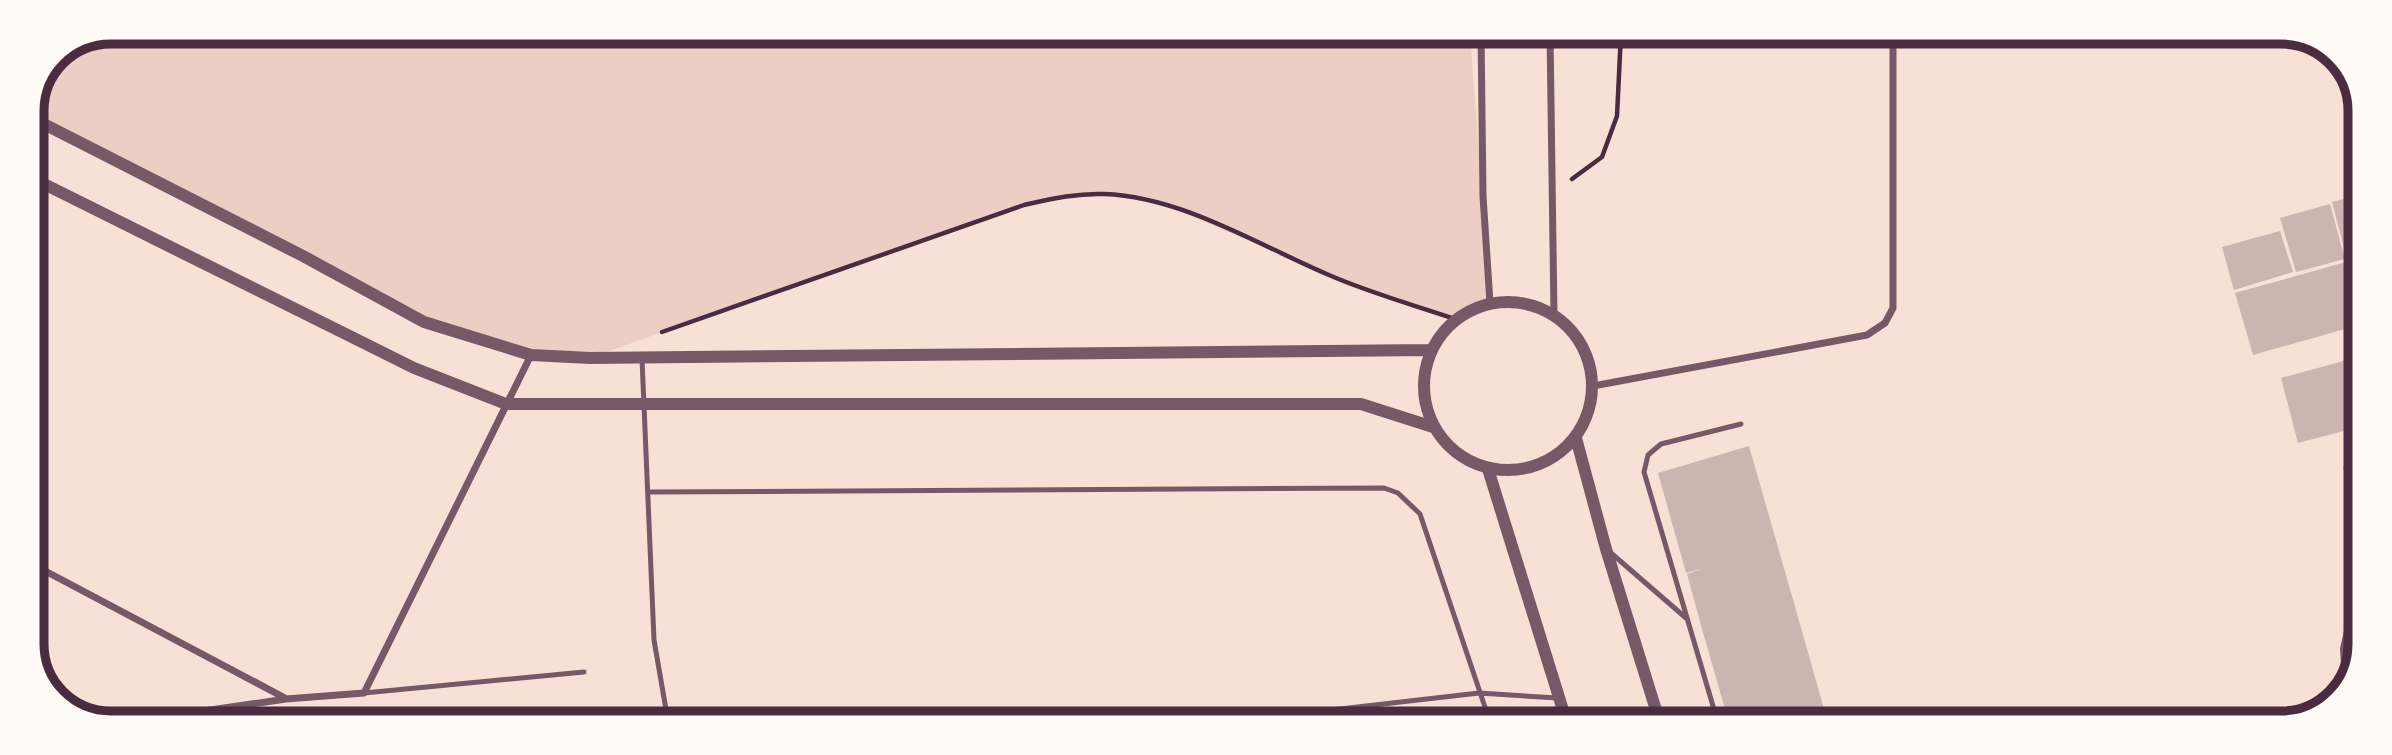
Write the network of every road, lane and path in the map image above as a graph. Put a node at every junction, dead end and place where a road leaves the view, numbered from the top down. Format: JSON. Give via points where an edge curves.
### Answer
{"nodes":[{"id":1,"x":1481,"y":44,"type":"edge"},
{"id":2,"x":1550,"y":44,"type":"edge"},
{"id":3,"x":1621,"y":44,"type":"edge"},
{"id":4,"x":1893,"y":44,"type":"edge"},
{"id":5,"x":44,"y":124,"type":"edge"},
{"id":6,"x":44,"y":184,"type":"edge"},
{"id":7,"x":1550,"y":194,"type":"junction"},
{"id":8,"x":1490,"y":303,"type":"junction"},
{"id":9,"x":1554,"y":315,"type":"junction"},
{"id":10,"x":1455,"y":319,"type":"junction"},
{"id":11,"x":655,"y":335,"type":"dead end"},
{"id":12,"x":1431,"y":350,"type":"junction"},
{"id":13,"x":531,"y":355,"type":"junction"},
{"id":14,"x":642,"y":357,"type":"junction"},
{"id":15,"x":1593,"y":386,"type":"junction"},
{"id":16,"x":506,"y":404,"type":"junction"},
{"id":17,"x":644,"y":404,"type":"junction"},
{"id":18,"x":1741,"y":424,"type":"dead end"},
{"id":19,"x":1433,"y":426,"type":"junction"},
{"id":20,"x":1576,"y":438,"type":"junction"},
{"id":21,"x":2347,"y":468,"type":"dead end"},
{"id":22,"x":1488,"y":469,"type":"junction"},
{"id":23,"x":2348,"y":471,"type":"edge"},
{"id":24,"x":650,"y":492,"type":"junction"},
{"id":25,"x":1606,"y":549,"type":"junction"},
{"id":26,"x":44,"y":570,"type":"edge"},
{"id":27,"x":1688,"y":619,"type":"junction"},
{"id":28,"x":2348,"y":640,"type":"edge"},
{"id":29,"x":2347,"y":659,"type":"edge"},
{"id":30,"x":584,"y":672,"type":"dead end"},
{"id":31,"x":364,"y":693,"type":"junction"},
{"id":32,"x":1479,"y":693,"type":"junction"},
{"id":33,"x":1559,"y":698,"type":"junction"},
{"id":34,"x":286,"y":699,"type":"junction"},
{"id":35,"x":204,"y":711,"type":"edge"},
{"id":36,"x":666,"y":711,"type":"edge"},
{"id":37,"x":1322,"y":711,"type":"edge"},
{"id":38,"x":1486,"y":711,"type":"edge"},
{"id":39,"x":1563,"y":711,"type":"edge"},
{"id":40,"x":1656,"y":711,"type":"edge"},
{"id":41,"x":1714,"y":711,"type":"edge"}],
"edges":[{"from":1,"to":8,"type":"street"},
{"from":2,"to":7,"type":"street"},
{"from":3,"to":7,"type":"path","via":[[1618,116],[1602,157]]},
{"from":4,"to":15,"type":"street","via":[[1893,308],[1885,323],[1867,335]]},
{"from":5,"to":13,"type":"street","via":[[424,322]]},
{"from":6,"to":16,"type":"street","via":[[414,368]]},
{"from":7,"to":9,"type":"street"},
{"from":8,"to":9,"type":"street","via":[[1523,302]]},
{"from":8,"to":10,"type":"street"},
{"from":9,"to":15,"type":"street","via":[[1575,333],[1588,358]]},
{"from":10,"to":11,"type":"path","via":[[1331,276],[1177,210],[1138,197],[1103,194],[1070,195],[1024,205]]},
{"from":10,"to":12,"type":"street"},
{"from":12,"to":14,"type":"street"},
{"from":12,"to":19,"type":"street","via":[[1423,375],[1424,402]]},
{"from":13,"to":14,"type":"street"},
{"from":13,"to":16,"type":"street"},
{"from":14,"to":17,"type":"lane"},
{"from":15,"to":20,"type":"street","via":[[1589,413]]},
{"from":16,"to":17,"type":"street"},
{"from":16,"to":31,"type":"street"},
{"from":17,"to":19,"type":"street","via":[[1361,404]]},
{"from":17,"to":24,"type":"lane"},
{"from":18,"to":27,"type":"lane","via":[[1661,444],[1648,455],[1644,472]]},
{"from":19,"to":22,"type":"street","via":[[1455,454]]},
{"from":20,"to":22,"type":"street","via":[[1552,460],[1520,471]]},
{"from":20,"to":25,"type":"street"},
{"from":21,"to":23,"type":"street"},
{"from":22,"to":33,"type":"street"},
{"from":24,"to":32,"type":"lane","via":[[1384,488],[1398,493],[1419,514]]},
{"from":24,"to":36,"type":"lane","via":[[654,640]]},
{"from":25,"to":27,"type":"lane"},
{"from":25,"to":40,"type":"street"},
{"from":26,"to":34,"type":"street"},
{"from":27,"to":41,"type":"lane"},
{"from":28,"to":29,"type":"street"},
{"from":30,"to":31,"type":"lane"},
{"from":31,"to":34,"type":"street"},
{"from":32,"to":33,"type":"lane"},
{"from":32,"to":37,"type":"lane"},
{"from":32,"to":38,"type":"lane"},
{"from":33,"to":39,"type":"street"},
{"from":34,"to":35,"type":"street"}]}
